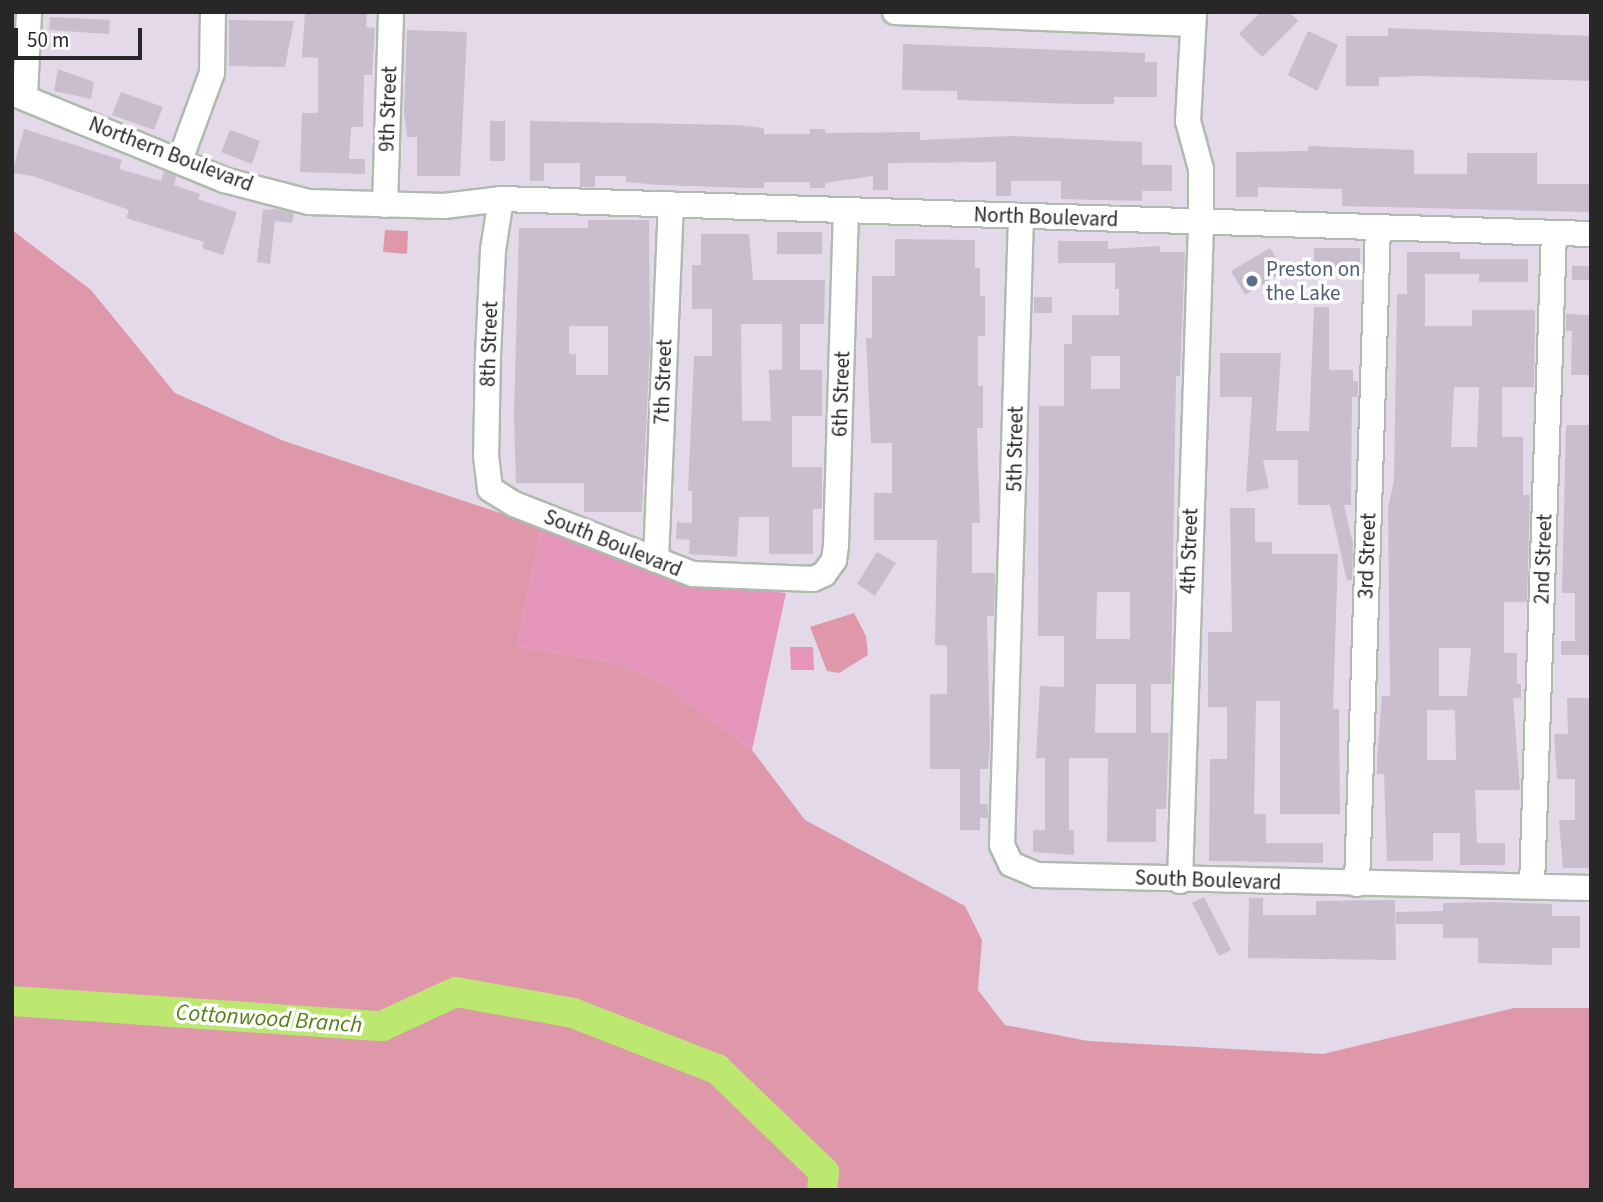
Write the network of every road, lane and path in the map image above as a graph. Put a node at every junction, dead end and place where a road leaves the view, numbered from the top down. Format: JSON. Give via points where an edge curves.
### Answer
{"nodes":[{"id":1,"x":29,"y":12,"type":"edge"},
{"id":2,"x":213,"y":12,"type":"edge"},
{"id":3,"x":391,"y":12,"type":"edge"},
{"id":4,"x":895,"y":12,"type":"edge"},
{"id":5,"x":979,"y":14,"type":"edge"},
{"id":6,"x":1193,"y":18,"type":"edge"},
{"id":7,"x":18,"y":94,"type":"edge"},
{"id":8,"x":180,"y":160,"type":"junction"},
{"id":9,"x":501,"y":199,"type":"junction"},
{"id":10,"x":671,"y":204,"type":"junction"},
{"id":11,"x":386,"y":205,"type":"junction"},
{"id":12,"x":846,"y":210,"type":"junction"},
{"id":13,"x":1021,"y":216,"type":"junction"},
{"id":14,"x":1201,"y":222,"type":"junction"},
{"id":15,"x":1378,"y":227,"type":"junction"},
{"id":16,"x":1554,"y":233,"type":"junction"},
{"id":17,"x":1591,"y":234,"type":"edge"},
{"id":18,"x":490,"y":489,"type":"joint"},
{"id":19,"x":656,"y":560,"type":"junction"},
{"id":20,"x":824,"y":574,"type":"joint"},
{"id":21,"x":1010,"y":682,"type":"joint"},
{"id":22,"x":1180,"y":881,"type":"junction"},
{"id":23,"x":1357,"y":884,"type":"junction"},
{"id":24,"x":1532,"y":885,"type":"junction"},
{"id":25,"x":1591,"y":888,"type":"edge"}],
"edges":[{"from":1,"to":7,"type":"street"},
{"from":2,"to":8,"type":"street","via":[[212,73]]},
{"from":3,"to":11,"type":"street","name":"9th Street"},
{"from":4,"to":5,"type":"street"},
{"from":5,"to":6,"type":"street"},
{"from":6,"to":14,"type":"street","name":"4th Street","via":[[1188,121],[1201,169]]},
{"from":7,"to":8,"type":"street","name":"Northern Boulevard"},
{"from":8,"to":11,"type":"street","name":"Northern Boulevard","via":[[224,180],[309,202]]},
{"from":9,"to":10,"type":"street","name":"North Boulevard"},
{"from":9,"to":11,"type":"street","name":"Northern Boulevard","via":[[444,206]]},
{"from":9,"to":18,"type":"street","name":"8th Street","via":[[493,250],[488,355],[486,456]]},
{"from":10,"to":12,"type":"street","name":"North Boulevard"},
{"from":10,"to":19,"type":"street","name":"7th Street"},
{"from":12,"to":13,"type":"street","name":"North Boulevard"},
{"from":12,"to":20,"type":"street","name":"6th Street","via":[[836,545]]},
{"from":13,"to":14,"type":"street","name":"North Boulevard"},
{"from":13,"to":21,"type":"street","name":"5th Street"},
{"from":14,"to":15,"type":"street","name":"North Boulevard"},
{"from":14,"to":22,"type":"street","name":"4th Street"},
{"from":15,"to":16,"type":"street","name":"North Boulevard"},
{"from":15,"to":23,"type":"street","name":"3rd Street"},
{"from":16,"to":17,"type":"street","name":"North Boulevard"},
{"from":16,"to":24,"type":"street","name":"2nd Street"},
{"from":18,"to":19,"type":"street","name":"South Boulevard","via":[[514,504]]},
{"from":19,"to":20,"type":"street","name":"South Boulevard","via":[[693,574],[813,579]]},
{"from":21,"to":22,"type":"street","name":"South Boulevard","via":[[1002,845],[1011,864],[1037,875]]},
{"from":22,"to":23,"type":"street","name":"South Boulevard"},
{"from":23,"to":24,"type":"street","name":"South Boulevard"},
{"from":24,"to":25,"type":"street","name":"South Boulevard"}]}
